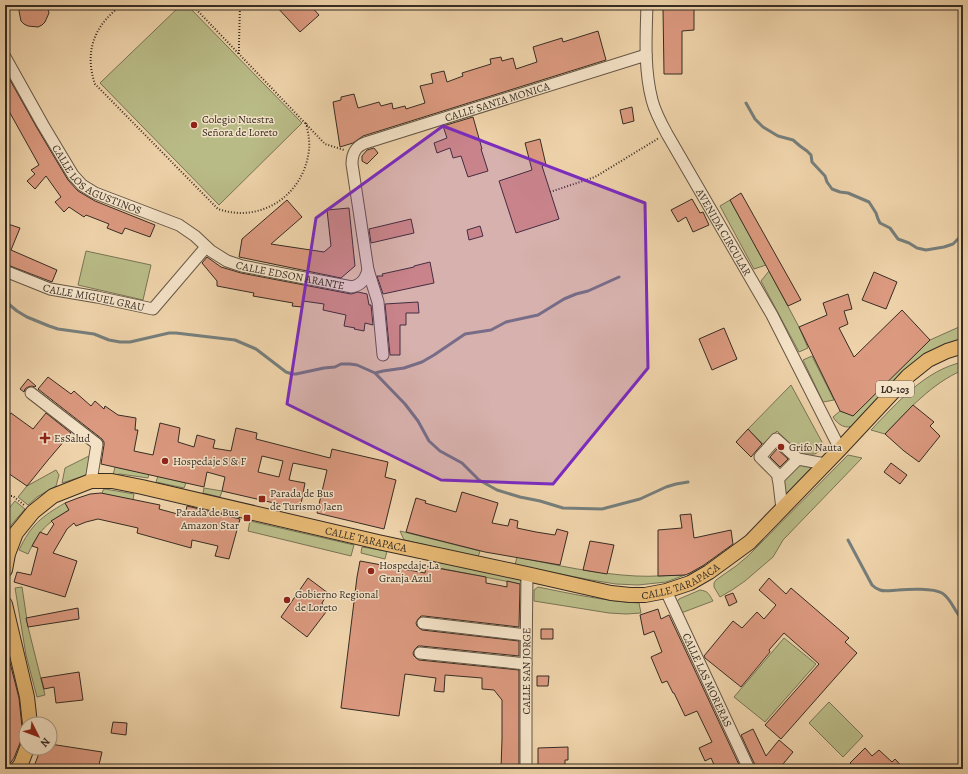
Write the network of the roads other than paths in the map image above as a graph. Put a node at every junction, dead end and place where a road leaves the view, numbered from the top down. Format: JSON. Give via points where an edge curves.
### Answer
{"nodes":[{"id":1,"x":646,"y":5,"type":"edge"},
{"id":2,"x":646,"y":55,"type":"junction"},
{"id":3,"x":5,"y":57,"type":"edge"},
{"id":4,"x":9,"y":74,"type":"edge"},
{"id":5,"x":206,"y":247,"type":"junction"},
{"id":6,"x":228,"y":261,"type":"joint"},
{"id":7,"x":368,"y":270,"type":"junction"},
{"id":8,"x":5,"y":271,"type":"edge"},
{"id":9,"x":963,"y":346,"type":"edge"},
{"id":10,"x":383,"y":355,"type":"dead end"},
{"id":11,"x":31,"y":393,"type":"dead end"},
{"id":12,"x":840,"y":449,"type":"junction"},
{"id":13,"x":798,"y":459,"type":"junction"},
{"id":14,"x":825,"y":464,"type":"junction"},
{"id":15,"x":778,"y":479,"type":"junction"},
{"id":16,"x":91,"y":481,"type":"junction"},
{"id":17,"x":782,"y":509,"type":"junction"},
{"id":18,"x":5,"y":570,"type":"edge"},
{"id":19,"x":527,"y":574,"type":"junction"},
{"id":20,"x":666,"y":591,"type":"junction"},
{"id":21,"x":5,"y":604,"type":"edge"},
{"id":22,"x":423,"y":623,"type":"dead end"},
{"id":23,"x":526,"y":635,"type":"junction"},
{"id":24,"x":10,"y":641,"type":"edge"},
{"id":25,"x":420,"y":653,"type":"dead end"},
{"id":26,"x":526,"y":664,"type":"junction"},
{"id":27,"x":29,"y":716,"type":"edge"},
{"id":28,"x":24,"y":756,"type":"edge"},
{"id":29,"x":17,"y":769,"type":"edge"},
{"id":30,"x":526,"y":769,"type":"edge"},
{"id":31,"x":749,"y":769,"type":"edge"}],
"edges":[{"from":1,"to":2,"type":"street","name":"AVENIDA CIRCULAR"},
{"from":2,"to":7,"type":"street","name":"CALLE SANTA MONICA","via":[[360,144],[352,154],[352,164]]},
{"from":2,"to":12,"type":"street","name":"AVENIDA CIRCULAR","via":[[652,100],[667,134],[772,315]]},
{"from":3,"to":4,"type":"street","name":"CALLE LOS AGUSTINOS"},
{"from":4,"to":5,"type":"street","name":"CALLE LOS AGUSTINOS","via":[[73,175],[82,185],[95,194],[179,225]]},
{"from":5,"to":6,"type":"street","name":"CALLE LOS AGUSTINOS"},
{"from":5,"to":8,"type":"street","name":"CALLE MIGUEL GRAU","via":[[153,309],[50,289]]},
{"from":6,"to":7,"type":"street","name":"CALLE EDSON ARANTE","via":[[242,266],[352,287],[363,282]]},
{"from":7,"to":10,"type":"street","via":[[378,302]]},
{"from":9,"to":12,"type":"main road","number":"LO-103","via":[[928,360],[908,376]]},
{"from":11,"to":16,"type":"street","via":[[97,444]]},
{"from":12,"to":14,"type":"main road","name":"CALLE TARAPACA","number":"LO-103"},
{"from":13,"to":14,"type":"street"},
{"from":13,"to":15,"type":"street"},
{"from":13,"to":15,"type":"street","via":[[776,439],[760,457],[778,475]]},
{"from":14,"to":17,"type":"main road","name":"CALLE TARAPACA","number":"LO-103"},
{"from":15,"to":17,"type":"street"},
{"from":16,"to":18,"type":"main road","name":"CALLE TARAPACA","number":"LO-103","via":[[53,496],[33,512],[16,533]]},
{"from":16,"to":19,"type":"main road","name":"CALLE TARAPACA","number":"LO-103","via":[[112,481],[142,487]]},
{"from":17,"to":20,"type":"main road","name":"CALLE TARAPACA","number":"LO-103","via":[[750,542],[727,560],[690,583]]},
{"from":19,"to":20,"type":"main road","name":"CALLE TARAPACA","number":"LO-103","via":[[611,593],[644,595]]},
{"from":19,"to":23,"type":"street","name":"CALLE SAN JORGE"},
{"from":20,"to":31,"type":"street","name":"CALLE LAS MORERAS"},
{"from":21,"to":24,"type":"main road"},
{"from":22,"to":23,"type":"street"},
{"from":23,"to":26,"type":"street","name":"CALLE SAN JORGE"},
{"from":24,"to":27,"type":"main road","via":[[27,697]]},
{"from":25,"to":26,"type":"street"},
{"from":26,"to":30,"type":"street","name":"CALLE SAN JORGE"},
{"from":28,"to":29,"type":"main road"}]}
